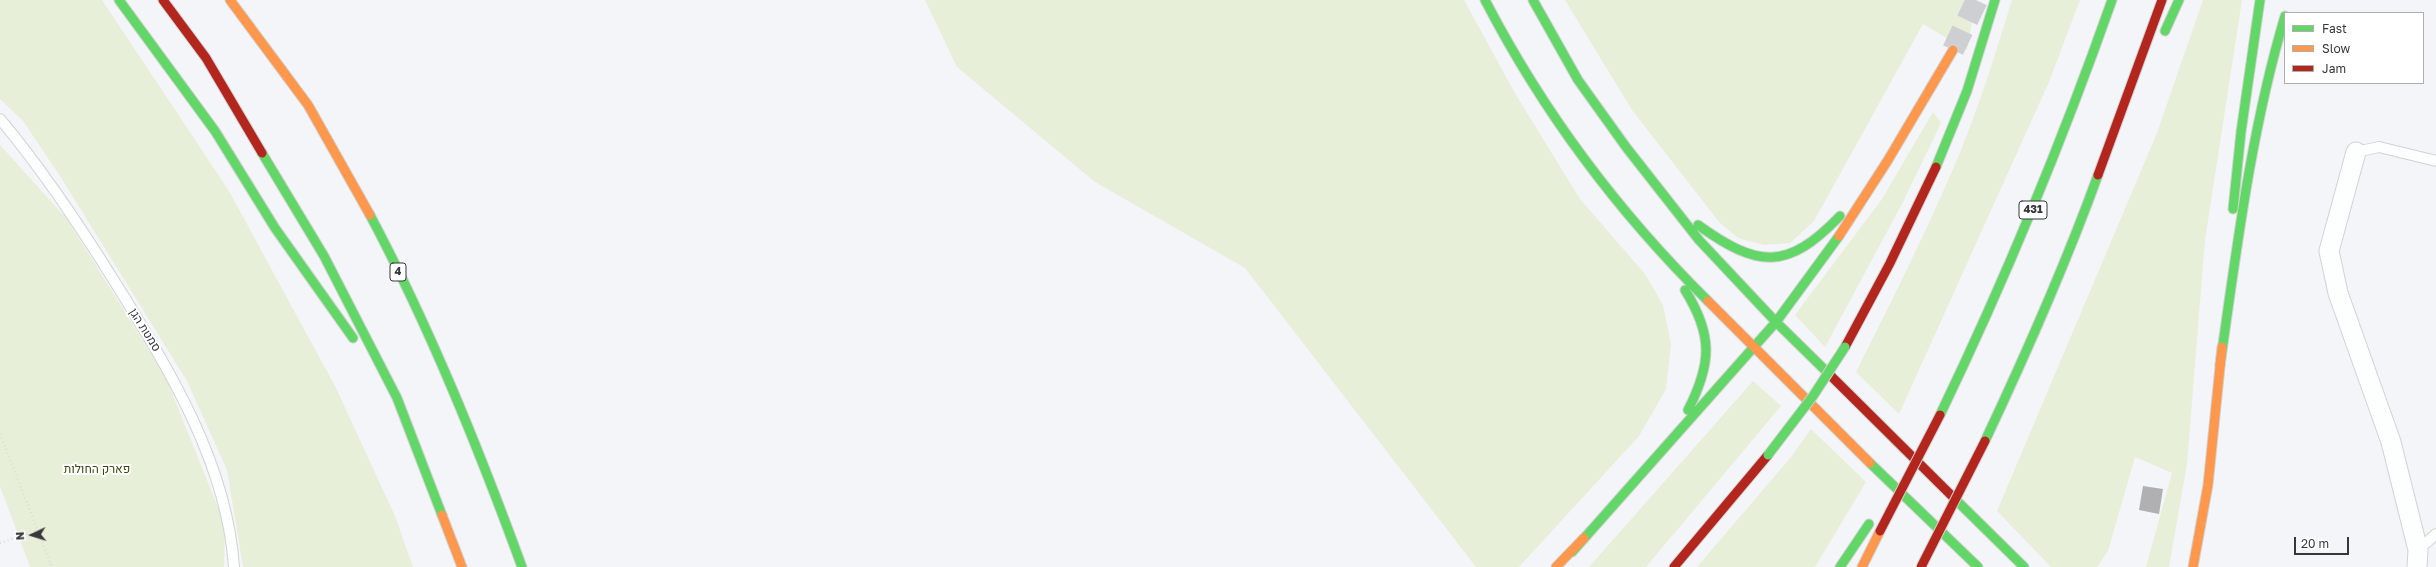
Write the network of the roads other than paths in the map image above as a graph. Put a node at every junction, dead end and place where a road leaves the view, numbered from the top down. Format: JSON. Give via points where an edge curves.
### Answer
{"nodes":[{"id":1,"x":120,"y":0,"type":"edge"},
{"id":2,"x":163,"y":0,"type":"edge"},
{"id":3,"x":230,"y":0,"type":"edge"},
{"id":4,"x":1485,"y":0,"type":"edge"},
{"id":5,"x":1532,"y":0,"type":"edge"},
{"id":6,"x":1994,"y":0,"type":"edge"},
{"id":7,"x":2112,"y":0,"type":"edge"},
{"id":8,"x":2162,"y":0,"type":"edge"},
{"id":9,"x":2178,"y":0,"type":"edge"},
{"id":10,"x":2260,"y":0,"type":"edge"},
{"id":11,"x":2284,"y":20,"type":"edge"},
{"id":12,"x":2160,"y":43,"type":"dead end"},
{"id":13,"x":1953,"y":50,"type":"tunnel mouth"},
{"id":14,"x":2138,"y":94,"type":"dead end"},
{"id":15,"x":0,"y":119,"type":"edge"},
{"id":16,"x":2356,"y":152,"type":"joint"},
{"id":17,"x":1888,"y":160,"type":"junction"},
{"id":18,"x":2436,"y":161,"type":"edge"},
{"id":19,"x":1668,"y":202,"type":"junction"},
{"id":20,"x":1658,"y":249,"type":"junction"},
{"id":21,"x":2042,"y":317,"type":"junction"},
{"id":22,"x":1776,"y":322,"type":"junction"},
{"id":23,"x":1754,"y":348,"type":"junction"},
{"id":24,"x":2220,"y":365,"type":"junction"},
{"id":25,"x":397,"y":398,"type":"junction"},
{"id":26,"x":1930,"y":435,"type":"junction"},
{"id":27,"x":1672,"y":438,"type":"junction"},
{"id":28,"x":1886,"y":498,"type":"dead end"},
{"id":29,"x":1871,"y":520,"type":"dead end"},
{"id":30,"x":2436,"y":534,"type":"edge"},
{"id":31,"x":1584,"y":538,"type":"junction"},
{"id":32,"x":2418,"y":558,"type":"edge"},
{"id":33,"x":234,"y":567,"type":"edge"},
{"id":34,"x":462,"y":567,"type":"edge"},
{"id":35,"x":522,"y":567,"type":"edge"},
{"id":36,"x":1556,"y":567,"type":"edge"},
{"id":37,"x":1560,"y":567,"type":"edge"},
{"id":38,"x":1674,"y":567,"type":"edge"},
{"id":39,"x":1840,"y":567,"type":"edge"},
{"id":40,"x":1862,"y":567,"type":"edge"},
{"id":41,"x":1921,"y":567,"type":"edge"},
{"id":42,"x":1978,"y":567,"type":"edge"},
{"id":43,"x":2024,"y":567,"type":"edge"},
{"id":44,"x":2193,"y":567,"type":"edge"}],
"edges":[{"from":1,"to":25,"type":"main road","via":[[215,131],[275,228]]},
{"from":2,"to":25,"type":"main road","via":[[206,58],[249,127],[324,256]]},
{"from":3,"to":35,"type":"main road","number":"4","via":[[316,119],[367,210],[425,325]]},
{"from":4,"to":20,"type":"main road","via":[[1506,43],[1546,107],[1605,187]]},
{"from":5,"to":19,"type":"main road","via":[[1578,80]]},
{"from":6,"to":38,"type":"main road","bridge":true,"via":[[1970,85],[1944,151],[1906,234],[1845,347],[1768,455]]},
{"from":7,"to":26,"type":"main road","number":"431","bridge":true,"via":[[2023,236]]},
{"from":8,"to":21,"type":"main road","via":[[2079,228]]},
{"from":9,"to":12,"type":"main road"},
{"from":10,"to":24,"type":"main road","via":[[2237,165]]},
{"from":11,"to":24,"type":"main road","via":[[2271,67],[2249,172]]},
{"from":13,"to":17,"type":"main road"},
{"from":14,"to":21,"type":"main road"},
{"from":15,"to":33,"type":"lane","name":"סמטת הגן","via":[[27,151],[89,240],[167,366],[204,442],[232,533]]},
{"from":16,"to":18,"type":"lane","via":[[2378,147]]},
{"from":16,"to":32,"type":"street","via":[[2329,251],[2338,293],[2391,442]]},
{"from":17,"to":19,"type":"main road","via":[[1827,231],[1814,243],[1787,257],[1751,255],[1718,240]]},
{"from":17,"to":22,"type":"main road","via":[[1831,248]]},
{"from":19,"to":22,"type":"main road","via":[[1699,240]]},
{"from":20,"to":23,"type":"main road"},
{"from":20,"to":27,"type":"main road","via":[[1692,299],[1708,336],[1705,375]]},
{"from":21,"to":41,"type":"main road","bridge":true,"via":[[1985,441]]},
{"from":22,"to":23,"type":"main road"},
{"from":22,"to":43,"type":"main road"},
{"from":23,"to":27,"type":"main road"},
{"from":23,"to":42,"type":"main road"},
{"from":24,"to":44,"type":"main road","via":[[2208,485]]},
{"from":25,"to":34,"type":"main road"},
{"from":26,"to":28,"type":"main road","bridge":true},
{"from":26,"to":40,"type":"main road","number":"431","bridge":true},
{"from":27,"to":31,"type":"main road"},
{"from":29,"to":39,"type":"main road"},
{"from":30,"to":32,"type":"lane"},
{"from":31,"to":36,"type":"main road"},
{"from":31,"to":37,"type":"main road"}]}
